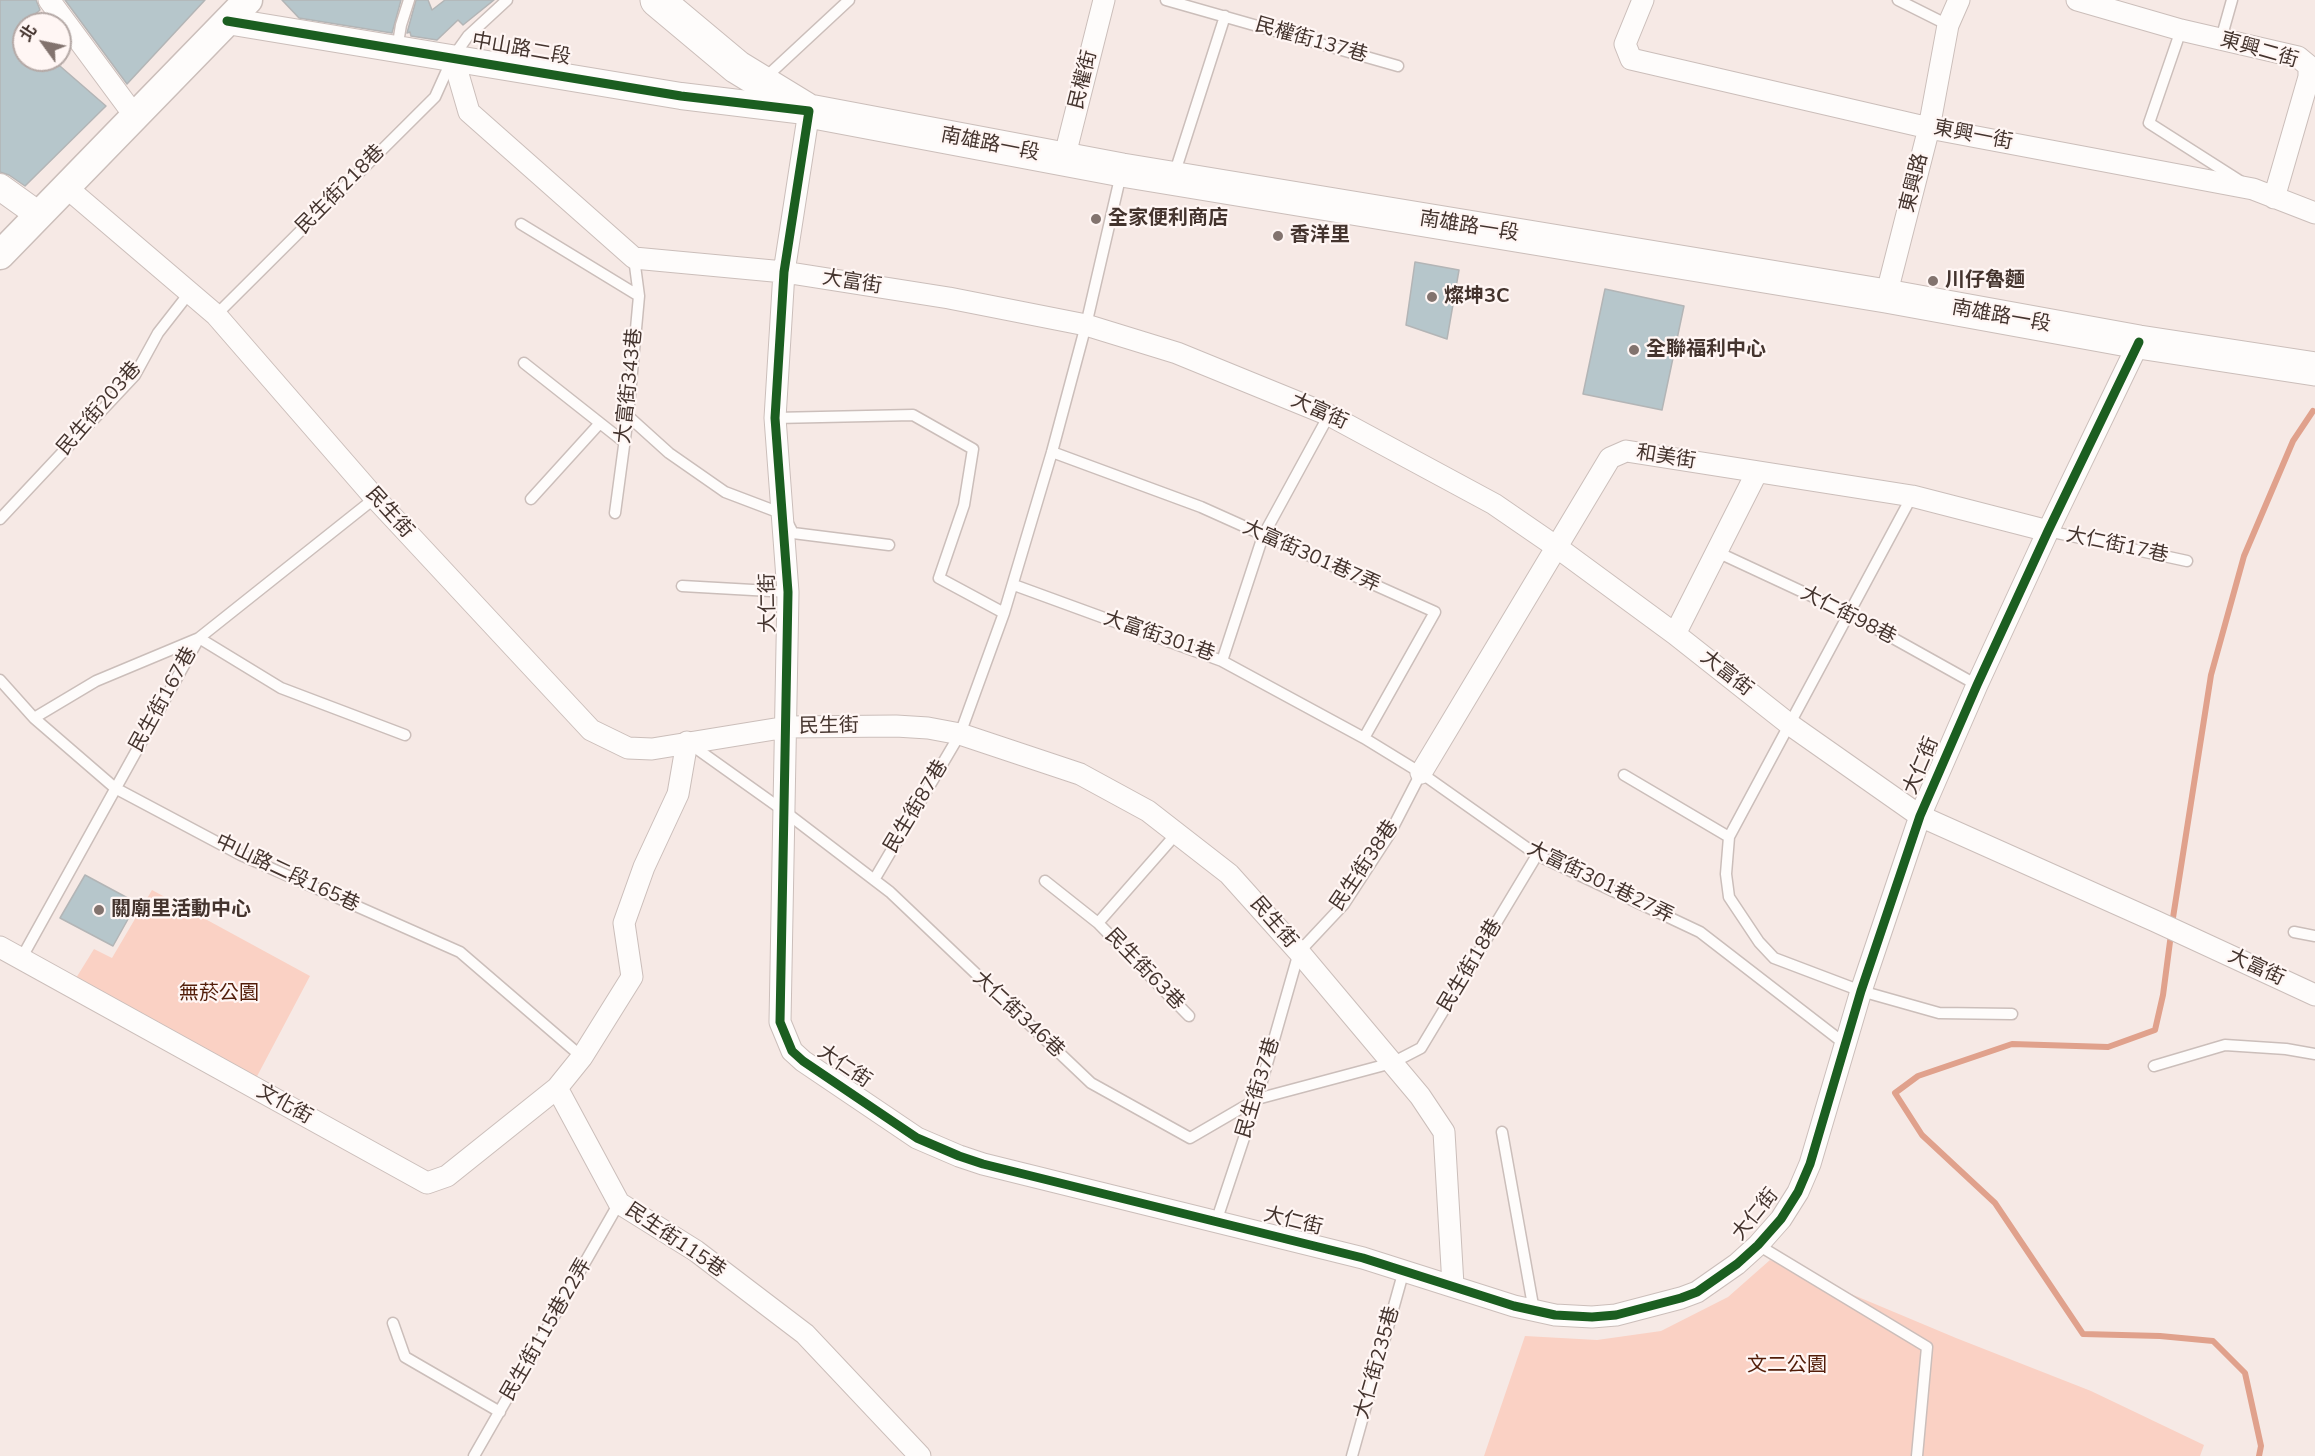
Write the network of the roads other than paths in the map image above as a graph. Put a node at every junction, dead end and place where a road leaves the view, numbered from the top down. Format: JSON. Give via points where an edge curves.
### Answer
{"nodes":[{"id":1,"x":49,"y":0,"type":"edge"},
{"id":2,"x":248,"y":0,"type":"edge"},
{"id":3,"x":409,"y":0,"type":"edge"},
{"id":4,"x":507,"y":0,"type":"edge"},
{"id":5,"x":657,"y":0,"type":"edge"},
{"id":6,"x":849,"y":0,"type":"edge"},
{"id":7,"x":1104,"y":0,"type":"edge"},
{"id":8,"x":1166,"y":0,"type":"edge"},
{"id":9,"x":1642,"y":0,"type":"edge"},
{"id":10,"x":1898,"y":0,"type":"edge"},
{"id":11,"x":1959,"y":0,"type":"edge"},
{"id":12,"x":2077,"y":0,"type":"edge"},
{"id":13,"x":2232,"y":0,"type":"edge"},
{"id":14,"x":2118,"y":6,"type":"edge"},
{"id":15,"x":1225,"y":16,"type":"junction"},
{"id":16,"x":227,"y":21,"type":"junction"},
{"id":17,"x":1948,"y":25,"type":"junction"},
{"id":18,"x":2181,"y":30,"type":"junction"},
{"id":19,"x":2221,"y":39,"type":"junction"},
{"id":20,"x":397,"y":49,"type":"junction"},
{"id":21,"x":453,"y":57,"type":"junction"},
{"id":22,"x":1398,"y":66,"type":"dead end"},
{"id":23,"x":760,"y":82,"type":"junction"},
{"id":24,"x":809,"y":111,"type":"junction"},
{"id":25,"x":134,"y":115,"type":"junction"},
{"id":26,"x":1929,"y":128,"type":"junction"},
{"id":27,"x":1064,"y":159,"type":"junction"},
{"id":28,"x":1122,"y":170,"type":"junction"},
{"id":29,"x":1173,"y":178,"type":"junction"},
{"id":30,"x":0,"y":187,"type":"edge"},
{"id":31,"x":66,"y":187,"type":"junction"},
{"id":32,"x":2253,"y":189,"type":"junction"},
{"id":33,"x":2274,"y":198,"type":"junction"},
{"id":34,"x":2315,"y":213,"type":"edge"},
{"id":35,"x":39,"y":215,"type":"junction"},
{"id":36,"x":521,"y":224,"type":"dead end"},
{"id":37,"x":0,"y":255,"type":"edge"},
{"id":38,"x":634,"y":258,"type":"junction"},
{"id":39,"x":784,"y":272,"type":"junction"},
{"id":40,"x":190,"y":292,"type":"junction"},
{"id":41,"x":639,"y":296,"type":"junction"},
{"id":42,"x":1886,"y":296,"type":"junction"},
{"id":43,"x":216,"y":315,"type":"junction"},
{"id":44,"x":1086,"y":326,"type":"junction"},
{"id":45,"x":2139,"y":342,"type":"junction"},
{"id":46,"x":524,"y":363,"type":"dead end"},
{"id":47,"x":2314,"y":366,"type":"edge"},
{"id":48,"x":1329,"y":415,"type":"junction"},
{"id":49,"x":628,"y":416,"type":"junction"},
{"id":50,"x":775,"y":418,"type":"junction"},
{"id":51,"x":600,"y":423,"type":"junction"},
{"id":52,"x":624,"y":442,"type":"junction"},
{"id":53,"x":1052,"y":452,"type":"junction"},
{"id":54,"x":1757,"y":472,"type":"junction"},
{"id":55,"x":1912,"y":496,"type":"junction"},
{"id":56,"x":375,"y":498,"type":"junction"},
{"id":57,"x":531,"y":499,"type":"dead end"},
{"id":58,"x":615,"y":513,"type":"dead end"},
{"id":59,"x":783,"y":514,"type":"junction"},
{"id":60,"x":0,"y":519,"type":"edge"},
{"id":61,"x":2048,"y":531,"type":"junction"},
{"id":62,"x":1263,"y":536,"type":"junction"},
{"id":63,"x":889,"y":545,"type":"dead end"},
{"id":64,"x":1558,"y":548,"type":"junction"},
{"id":65,"x":1717,"y":552,"type":"junction"},
{"id":66,"x":2187,"y":561,"type":"dead end"},
{"id":67,"x":1014,"y":585,"type":"junction"},
{"id":68,"x":682,"y":586,"type":"dead end"},
{"id":69,"x":789,"y":592,"type":"junction"},
{"id":70,"x":1004,"y":612,"type":"junction"},
{"id":71,"x":1848,"y":613,"type":"junction"},
{"id":72,"x":1675,"y":634,"type":"junction"},
{"id":73,"x":199,"y":638,"type":"junction"},
{"id":74,"x":1222,"y":661,"type":"junction"},
{"id":75,"x":0,"y":680,"type":"edge"},
{"id":76,"x":1977,"y":685,"type":"junction"},
{"id":77,"x":34,"y":718,"type":"junction"},
{"id":78,"x":1789,"y":724,"type":"junction"},
{"id":79,"x":787,"y":727,"type":"junction"},
{"id":80,"x":960,"y":734,"type":"junction"},
{"id":81,"x":405,"y":735,"type":"dead end"},
{"id":82,"x":1364,"y":738,"type":"junction"},
{"id":83,"x":687,"y":742,"type":"junction"},
{"id":84,"x":1421,"y":773,"type":"junction"},
{"id":85,"x":1624,"y":775,"type":"dead end"},
{"id":86,"x":115,"y":788,"type":"junction"},
{"id":87,"x":784,"y":811,"type":"junction"},
{"id":88,"x":1920,"y":816,"type":"junction"},
{"id":89,"x":1177,"y":833,"type":"junction"},
{"id":90,"x":1729,"y":837,"type":"junction"},
{"id":91,"x":1537,"y":855,"type":"junction"},
{"id":92,"x":873,"y":880,"type":"junction"},
{"id":93,"x":1045,"y":881,"type":"dead end"},
{"id":94,"x":1098,"y":923,"type":"junction"},
{"id":95,"x":2294,"y":932,"type":"dead end"},
{"id":96,"x":2315,"y":936,"type":"edge"},
{"id":97,"x":0,"y":947,"type":"edge"},
{"id":98,"x":1299,"y":952,"type":"junction"},
{"id":99,"x":21,"y":959,"type":"junction"},
{"id":100,"x":1861,"y":991,"type":"junction"},
{"id":101,"x":2315,"y":995,"type":"edge"},
{"id":102,"x":2012,"y":1014,"type":"dead end"},
{"id":103,"x":1189,"y":1016,"type":"dead end"},
{"id":104,"x":1845,"y":1044,"type":"junction"},
{"id":105,"x":2315,"y":1054,"type":"edge"},
{"id":106,"x":582,"y":1057,"type":"junction"},
{"id":107,"x":1392,"y":1063,"type":"junction"},
{"id":108,"x":2154,"y":1066,"type":"dead end"},
{"id":109,"x":557,"y":1088,"type":"junction"},
{"id":110,"x":1257,"y":1100,"type":"junction"},
{"id":111,"x":1502,"y":1132,"type":"dead end"},
{"id":112,"x":619,"y":1203,"type":"junction"},
{"id":113,"x":1216,"y":1222,"type":"junction"},
{"id":114,"x":1758,"y":1245,"type":"junction"},
{"id":115,"x":1404,"y":1270,"type":"junction"},
{"id":116,"x":1453,"y":1285,"type":"junction"},
{"id":117,"x":1534,"y":1311,"type":"junction"},
{"id":118,"x":393,"y":1323,"type":"dead end"},
{"id":119,"x":500,"y":1412,"type":"junction"},
{"id":120,"x":474,"y":1456,"type":"edge"},
{"id":121,"x":920,"y":1456,"type":"edge"},
{"id":122,"x":1352,"y":1456,"type":"edge"},
{"id":123,"x":1917,"y":1456,"type":"edge"}],
"edges":[{"from":1,"to":25,"type":"street"},
{"from":2,"to":16,"type":"main road"},
{"from":3,"to":20,"type":"lane"},
{"from":4,"to":21,"type":"lane","name":"民生街218巷","via":[[468,36]]},
{"from":5,"to":23,"type":"main road","name":"南雄路一段"},
{"from":6,"to":23,"type":"lane"},
{"from":7,"to":27,"type":"street","name":"民權街"},
{"from":8,"to":15,"type":"lane","name":"民權街137巷"},
{"from":9,"to":26,"type":"street","name":"東興一街","via":[[1625,44],[1631,59]]},
{"from":10,"to":17,"type":"lane"},
{"from":11,"to":17,"type":"street","name":"東興路"},
{"from":12,"to":14,"type":"street","name":"東興二街"},
{"from":13,"to":19,"type":"lane"},
{"from":14,"to":18,"type":"street","name":"東興二街"},
{"from":15,"to":22,"type":"lane","name":"民權街137巷"},
{"from":15,"to":29,"type":"lane"},
{"from":16,"to":20,"type":"street","name":"中山路二段"},
{"from":16,"to":25,"type":"main road"},
{"from":17,"to":26,"type":"street","name":"東興路"},
{"from":18,"to":19,"type":"street","name":"東興二街"},
{"from":18,"to":32,"type":"lane","via":[[2149,123]]},
{"from":19,"to":33,"type":"street","name":"東興二街","via":[[2298,57],[2309,66]]},
{"from":20,"to":21,"type":"street","name":"中山路二段"},
{"from":21,"to":24,"type":"street","name":"中山路二段","via":[[681,96]]},
{"from":21,"to":38,"type":"street","via":[[469,112]]},
{"from":21,"to":43,"type":"lane","name":"民生街218巷","via":[[435,97]]},
{"from":23,"to":24,"type":"main road","name":"南雄路一段"},
{"from":24,"to":27,"type":"main road","name":"南雄路一段"},
{"from":24,"to":39,"type":"street","name":"大仁街"},
{"from":25,"to":31,"type":"main road"},
{"from":26,"to":32,"type":"street","name":"東興一街"},
{"from":26,"to":42,"type":"street","name":"東興路"},
{"from":27,"to":28,"type":"main road","name":"南雄路一段"},
{"from":28,"to":29,"type":"main road","name":"南雄路一段"},
{"from":28,"to":44,"type":"lane"},
{"from":29,"to":42,"type":"main road","name":"南雄路一段"},
{"from":30,"to":35,"type":"street"},
{"from":31,"to":35,"type":"main road"},
{"from":31,"to":40,"type":"street","name":"民生街"},
{"from":32,"to":33,"type":"street","name":"東興一街"},
{"from":33,"to":34,"type":"street","name":"東興一街"},
{"from":35,"to":37,"type":"main road"},
{"from":36,"to":41,"type":"lane"},
{"from":38,"to":39,"type":"street","name":"大富街"},
{"from":38,"to":41,"type":"lane","name":"大富街343巷"},
{"from":39,"to":44,"type":"street","name":"大富街","via":[[949,298]]},
{"from":39,"to":50,"type":"street","name":"大仁街"},
{"from":40,"to":43,"type":"street","name":"民生街"},
{"from":40,"to":60,"type":"lane","name":"民生街203巷","via":[[158,333],[135,375]]},
{"from":41,"to":49,"type":"lane","name":"大富街343巷"},
{"from":42,"to":45,"type":"main road","name":"南雄路一段"},
{"from":43,"to":56,"type":"street","name":"民生街"},
{"from":44,"to":48,"type":"street","name":"大富街","via":[[1177,353]]},
{"from":44,"to":53,"type":"lane"},
{"from":45,"to":47,"type":"main road","name":"南雄路一段"},
{"from":45,"to":61,"type":"street","name":"大仁街"},
{"from":46,"to":51,"type":"lane"},
{"from":48,"to":62,"type":"lane","name":"大富街301巷"},
{"from":48,"to":64,"type":"street","name":"大富街","via":[[1494,504]]},
{"from":49,"to":52,"type":"lane","name":"大富街343巷"},
{"from":49,"to":59,"type":"lane","via":[[669,453],[725,492]]},
{"from":50,"to":59,"type":"street","name":"大仁街"},
{"from":50,"to":70,"type":"lane","via":[[913,415],[973,449],[964,505],[939,578]]},
{"from":51,"to":52,"type":"lane"},
{"from":51,"to":57,"type":"lane"},
{"from":52,"to":58,"type":"lane","name":"大富街343巷"},
{"from":53,"to":62,"type":"lane","name":"大富街301巷7弄","via":[[1201,507]]},
{"from":53,"to":67,"type":"lane"},
{"from":54,"to":55,"type":"street","name":"和美街"},
{"from":54,"to":64,"type":"street","name":"和美街","via":[[1626,451],[1610,458]]},
{"from":54,"to":65,"type":"street"},
{"from":55,"to":61,"type":"street","name":"和美街"},
{"from":55,"to":71,"type":"lane"},
{"from":56,"to":73,"type":"lane","name":"民生街167巷"},
{"from":56,"to":83,"type":"street","name":"民生街","via":[[591,730],[628,748]]},
{"from":59,"to":63,"type":"lane","via":[[793,532]]},
{"from":59,"to":69,"type":"street","name":"大仁街"},
{"from":61,"to":66,"type":"lane","name":"大仁街17巷"},
{"from":61,"to":76,"type":"street","name":"大仁街"},
{"from":62,"to":74,"type":"lane","name":"大富街301巷"},
{"from":62,"to":82,"type":"lane","name":"大富街301巷7弄","via":[[1435,612]]},
{"from":64,"to":72,"type":"street","name":"大富街"},
{"from":64,"to":84,"type":"street","name":"和美街"},
{"from":65,"to":71,"type":"lane","name":"大仁街98巷"},
{"from":65,"to":72,"type":"street"},
{"from":67,"to":70,"type":"lane"},
{"from":67,"to":74,"type":"lane","name":"大富街301巷"},
{"from":68,"to":69,"type":"lane"},
{"from":69,"to":79,"type":"street","name":"大仁街"},
{"from":70,"to":80,"type":"lane"},
{"from":71,"to":76,"type":"lane","name":"大仁街98巷"},
{"from":71,"to":78,"type":"lane"},
{"from":72,"to":78,"type":"street","name":"大富街"},
{"from":73,"to":77,"type":"lane","via":[[96,681]]},
{"from":73,"to":81,"type":"lane","via":[[281,688]]},
{"from":73,"to":86,"type":"lane","name":"民生街167巷"},
{"from":74,"to":82,"type":"lane","name":"大富街301巷27弄"},
{"from":75,"to":77,"type":"lane","name":"中山路二段165巷"},
{"from":76,"to":88,"type":"street","name":"大仁街"},
{"from":77,"to":86,"type":"lane","name":"中山路二段165巷"},
{"from":78,"to":88,"type":"street","name":"大富街"},
{"from":78,"to":90,"type":"lane"},
{"from":79,"to":80,"type":"street","name":"民生街","via":[[896,726]]},
{"from":79,"to":83,"type":"street","name":"民生街"},
{"from":79,"to":87,"type":"street","name":"大仁街"},
{"from":80,"to":89,"type":"street","name":"民生街","via":[[1080,774],[1148,811]]},
{"from":80,"to":92,"type":"lane","name":"民生街87巷"},
{"from":82,"to":84,"type":"lane","name":"大富街301巷27弄"},
{"from":83,"to":87,"type":"lane","name":"大仁街346巷"},
{"from":83,"to":106,"type":"street","via":[[678,794],[644,867],[624,923],[632,977]]},
{"from":84,"to":91,"type":"lane","name":"大富街301巷27弄"},
{"from":84,"to":98,"type":"lane","name":"民生街38巷","via":[[1389,835],[1344,904]]},
{"from":85,"to":90,"type":"lane"},
{"from":86,"to":99,"type":"lane","name":"民生街167巷"},
{"from":86,"to":106,"type":"lane","name":"中山路二段165巷","via":[[241,855],[460,952]]},
{"from":87,"to":92,"type":"lane","name":"大仁街346巷"},
{"from":87,"to":113,"type":"street","name":"大仁街","via":[[780,1022],[792,1051],[917,1138],[937,1147],[983,1164]]},
{"from":88,"to":100,"type":"street","name":"大仁街"},
{"from":88,"to":101,"type":"street","name":"大富街"},
{"from":89,"to":94,"type":"lane","name":"民生街63巷"},
{"from":89,"to":98,"type":"street","name":"民生街","via":[[1229,874]]},
{"from":90,"to":100,"type":"lane","via":[[1729,897],[1759,942],[1774,958]]},
{"from":91,"to":104,"type":"lane","name":"大富街301巷27弄","via":[[1700,932]]},
{"from":91,"to":107,"type":"lane","name":"民生街18巷","via":[[1421,1048]]},
{"from":92,"to":110,"type":"lane","name":"大仁街346巷","via":[[1091,1083],[1190,1138]]},
{"from":93,"to":94,"type":"lane","name":"民生街63巷"},
{"from":94,"to":103,"type":"lane","name":"民生街63巷"},
{"from":95,"to":96,"type":"lane"},
{"from":97,"to":99,"type":"street","name":"文化街"},
{"from":98,"to":107,"type":"street","name":"民生街"},
{"from":98,"to":110,"type":"lane","name":"民生街37巷"},
{"from":99,"to":109,"type":"street","name":"文化街","via":[[427,1183],[447,1176]]},
{"from":100,"to":102,"type":"lane","via":[[1938,1012]]},
{"from":100,"to":104,"type":"street","name":"大仁街"},
{"from":104,"to":114,"type":"street","name":"大仁街","via":[[1798,1192]]},
{"from":105,"to":108,"type":"lane","via":[[2225,1045]]},
{"from":106,"to":109,"type":"street"},
{"from":107,"to":110,"type":"lane","name":"大仁街346巷"},
{"from":107,"to":116,"type":"street","name":"民生街","via":[[1444,1132]]},
{"from":109,"to":112,"type":"street","name":"民生街115巷"},
{"from":110,"to":113,"type":"lane","name":"民生街37巷"},
{"from":111,"to":117,"type":"lane"},
{"from":112,"to":119,"type":"lane","name":"民生街115巷22弄"},
{"from":112,"to":121,"type":"street","name":"民生街115巷","via":[[696,1251],[805,1334]]},
{"from":113,"to":115,"type":"street","name":"大仁街"},
{"from":114,"to":117,"type":"street","name":"大仁街","via":[[1718,1278],[1681,1298],[1616,1315],[1571,1317]]},
{"from":114,"to":123,"type":"lane","via":[[1927,1347]]},
{"from":115,"to":116,"type":"street","name":"大仁街"},
{"from":115,"to":122,"type":"lane","name":"大仁街235巷"},
{"from":116,"to":117,"type":"street","name":"大仁街"},
{"from":118,"to":119,"type":"lane","via":[[405,1357]]},
{"from":119,"to":120,"type":"lane","name":"民生街115巷22弄"}]}
